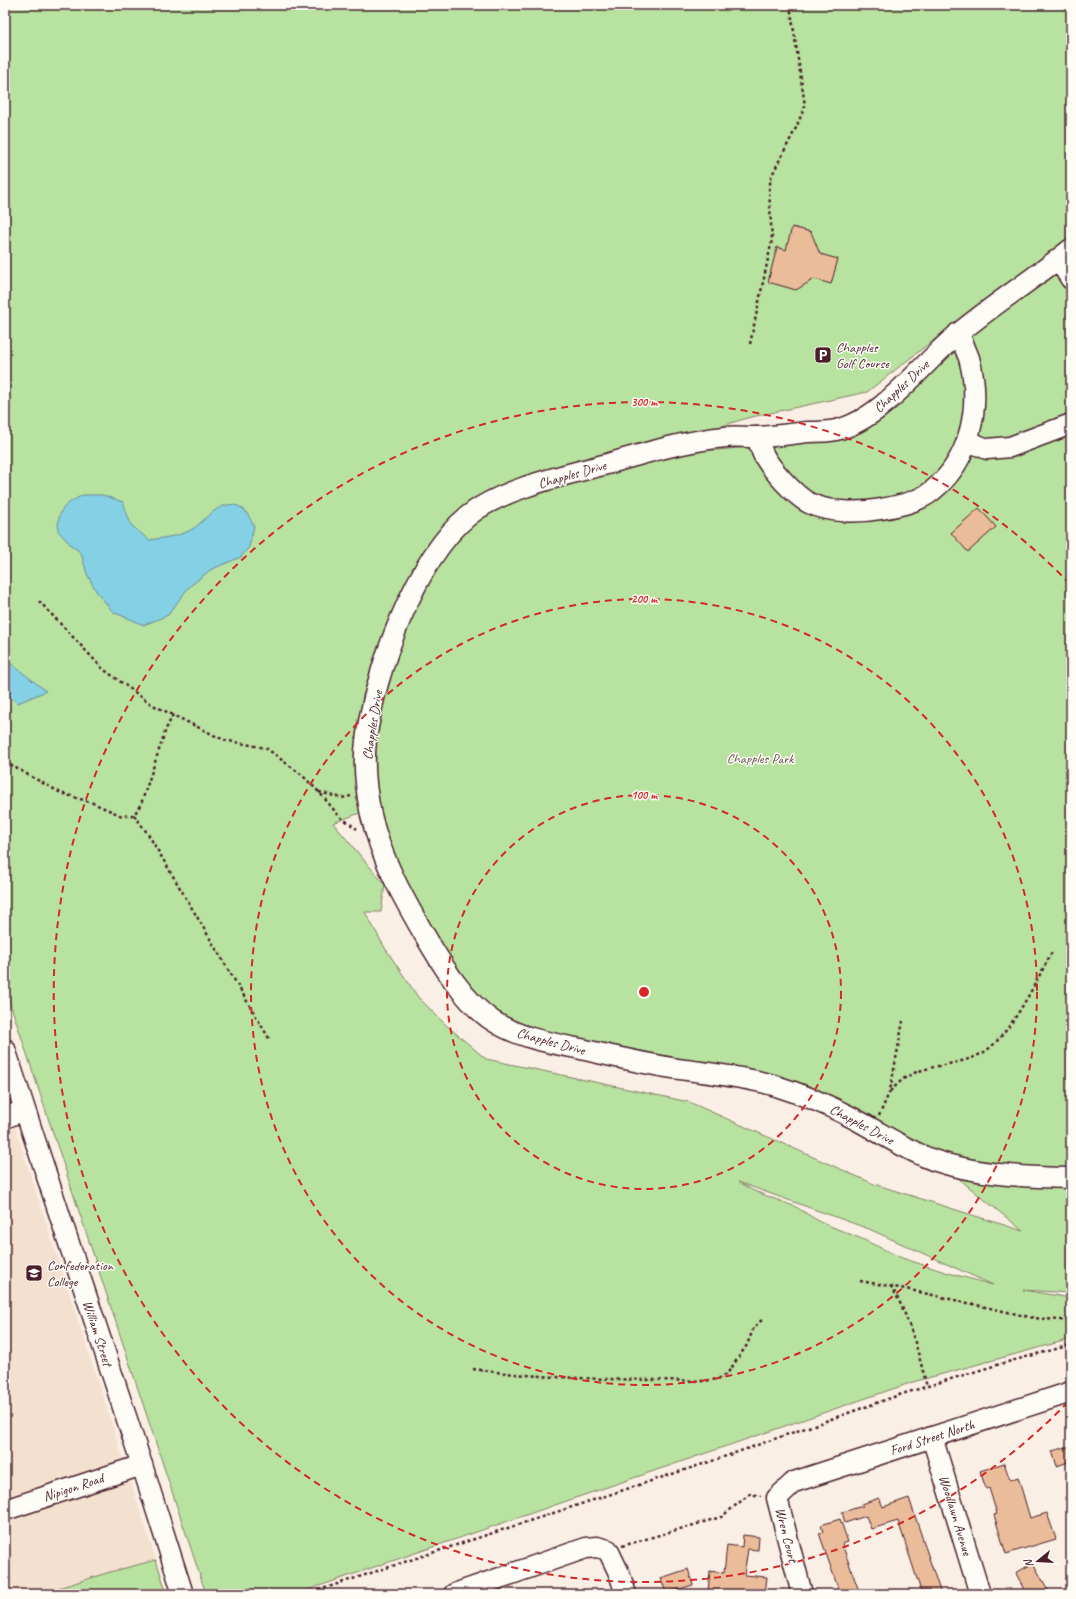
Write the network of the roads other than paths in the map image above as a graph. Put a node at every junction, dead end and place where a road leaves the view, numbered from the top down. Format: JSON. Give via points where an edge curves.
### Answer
{"nodes":[{"id":1,"x":1065,"y":254,"type":"edge"},
{"id":2,"x":1071,"y":279,"type":"edge"},
{"id":3,"x":958,"y":333,"type":"junction"},
{"id":4,"x":1071,"y":424,"type":"edge"},
{"id":5,"x":757,"y":437,"type":"junction"},
{"id":6,"x":968,"y":441,"type":"junction"},
{"id":7,"x":5,"y":1049,"type":"edge"},
{"id":8,"x":24,"y":1110,"type":"junction"},
{"id":9,"x":5,"y":1118,"type":"edge"},
{"id":10,"x":1071,"y":1178,"type":"edge"},
{"id":11,"x":1071,"y":1392,"type":"edge"},
{"id":12,"x":932,"y":1437,"type":"junction"},
{"id":13,"x":142,"y":1465,"type":"junction"},
{"id":14,"x":794,"y":1482,"type":"joint"},
{"id":15,"x":5,"y":1510,"type":"edge"},
{"id":16,"x":183,"y":1594,"type":"edge"},
{"id":17,"x":454,"y":1594,"type":"edge"},
{"id":18,"x":626,"y":1594,"type":"edge"},
{"id":19,"x":802,"y":1594,"type":"edge"},
{"id":20,"x":980,"y":1594,"type":"edge"}],
"edges":[{"from":1,"to":2,"type":"street"},
{"from":1,"to":3,"type":"street","name":"Chapples Drive"},
{"from":3,"to":5,"type":"street","name":"Chapples Drive","via":[[878,410],[860,420],[838,430]]},
{"from":3,"to":6,"type":"street","via":[[969,358],[974,384]]},
{"from":4,"to":6,"type":"street","via":[[1010,447],[987,449]]},
{"from":5,"to":6,"type":"street","via":[[764,455],[775,471],[792,490],[808,502],[857,511],[888,507],[932,492],[952,473]]},
{"from":5,"to":10,"type":"street","name":"Chapples Drive","via":[[727,437],[680,444],[564,476],[494,500],[473,511],[458,524],[436,552],[411,596],[393,637],[370,720],[365,765],[367,793],[370,813],[390,872],[434,950],[459,987],[493,1021],[515,1032],[552,1043],[650,1064],[784,1088],[850,1116],[929,1158],[964,1169],[993,1174]]},
{"from":7,"to":8,"type":"street","name":"William Street"},
{"from":8,"to":9,"type":"street"},
{"from":8,"to":13,"type":"street","name":"William Street"},
{"from":11,"to":12,"type":"street","name":"Ford Street North"},
{"from":12,"to":14,"type":"street","name":"Ford Street North"},
{"from":12,"to":20,"type":"street","name":"Woodlawn Avenue"},
{"from":13,"to":15,"type":"street","name":"Nipigon Road"},
{"from":13,"to":16,"type":"street","name":"William Street"},
{"from":14,"to":19,"type":"street","name":"Wren Court","via":[[777,1498]]},
{"from":17,"to":18,"type":"street","via":[[586,1548],[597,1547],[608,1550]]}]}
